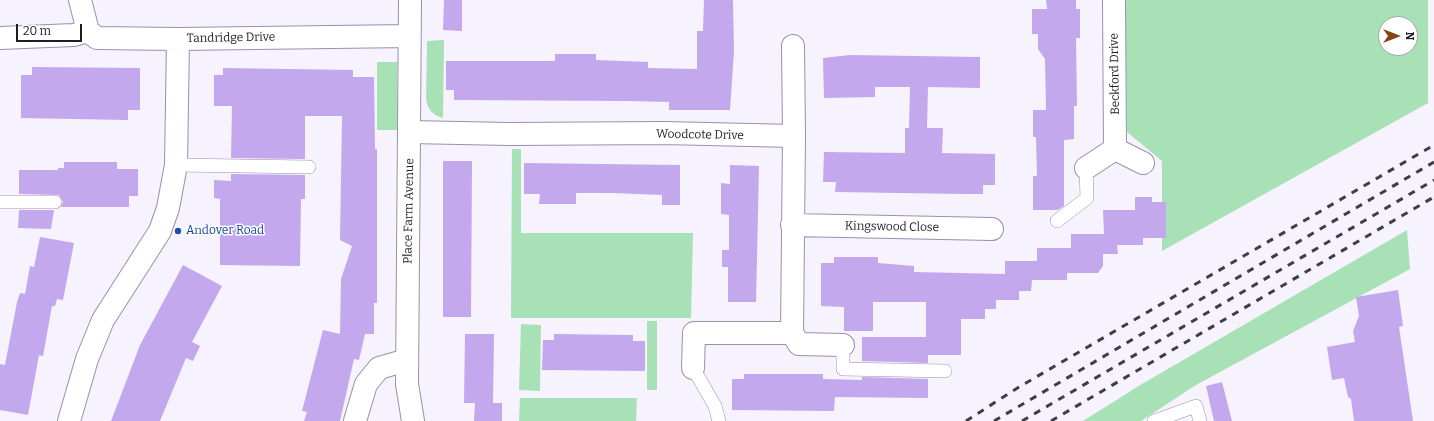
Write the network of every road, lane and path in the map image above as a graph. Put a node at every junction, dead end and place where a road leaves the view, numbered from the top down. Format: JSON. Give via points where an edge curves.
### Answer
{"nodes":[{"id":1,"x":80,"y":0,"type":"edge"},
{"id":2,"x":410,"y":0,"type":"edge"},
{"id":3,"x":1114,"y":0,"type":"edge"},
{"id":4,"x":88,"y":31,"type":"junction"},
{"id":5,"x":409,"y":36,"type":"junction"},
{"id":6,"x":0,"y":38,"type":"edge"},
{"id":7,"x":178,"y":39,"type":"junction"},
{"id":8,"x":793,"y":46,"type":"dead end"},
{"id":9,"x":410,"y":132,"type":"junction"},
{"id":10,"x":794,"y":136,"type":"junction"},
{"id":11,"x":1115,"y":149,"type":"junction"},
{"id":12,"x":1143,"y":163,"type":"dead end"},
{"id":13,"x":176,"y":165,"type":"junction"},
{"id":14,"x":309,"y":167,"type":"dead end"},
{"id":15,"x":1086,"y":168,"type":"joint"},
{"id":16,"x":0,"y":202,"type":"edge"},
{"id":17,"x":55,"y":202,"type":"dead end"},
{"id":18,"x":1057,"y":221,"type":"dead end"},
{"id":19,"x":792,"y":225,"type":"junction"},
{"id":20,"x":992,"y":229,"type":"dead end"},
{"id":21,"x":792,"y":333,"type":"junction"},
{"id":22,"x":843,"y":345,"type":"joint"},
{"id":23,"x":407,"y":360,"type":"junction"},
{"id":24,"x":693,"y":368,"type":"joint"},
{"id":25,"x":945,"y":371,"type":"dead end"},
{"id":26,"x":69,"y":421,"type":"edge"},
{"id":27,"x":356,"y":421,"type":"edge"},
{"id":28,"x":413,"y":421,"type":"edge"},
{"id":29,"x":719,"y":421,"type":"edge"},
{"id":30,"x":1154,"y":421,"type":"edge"},
{"id":31,"x":1200,"y":421,"type":"edge"}],
"edges":[{"from":1,"to":4,"type":"street"},
{"from":2,"to":5,"type":"street","name":"Place Farm Avenue"},
{"from":3,"to":11,"type":"street","name":"Beckford Drive"},
{"from":4,"to":6,"type":"street","via":[[74,35]]},
{"from":4,"to":7,"type":"street","name":"Tandridge Drive","via":[[97,38]]},
{"from":5,"to":7,"type":"street","name":"Tandridge Drive"},
{"from":5,"to":9,"type":"street","name":"Place Farm Avenue"},
{"from":7,"to":13,"type":"street"},
{"from":8,"to":10,"type":"street"},
{"from":9,"to":10,"type":"street","name":"Woodcote Drive"},
{"from":9,"to":23,"type":"street","name":"Place Farm Avenue"},
{"from":10,"to":19,"type":"street"},
{"from":11,"to":12,"type":"street"},
{"from":11,"to":15,"type":"street"},
{"from":13,"to":14,"type":"lane"},
{"from":13,"to":26,"type":"street","via":[[168,208],[160,231],[103,320],[86,359]]},
{"from":15,"to":18,"type":"lane","via":[[1087,198]]},
{"from":16,"to":17,"type":"lane"},
{"from":19,"to":20,"type":"street","name":"Kingswood Close"},
{"from":19,"to":21,"type":"street"},
{"from":21,"to":22,"type":"street","via":[[799,344]]},
{"from":21,"to":24,"type":"street","via":[[694,333]]},
{"from":22,"to":25,"type":"lane","via":[[843,369]]},
{"from":23,"to":27,"type":"street","via":[[379,368],[366,384]]},
{"from":23,"to":28,"type":"street","name":"Place Farm Avenue","via":[[407,384]]},
{"from":24,"to":29,"type":"lane","via":[[715,406]]},
{"from":30,"to":31,"type":"lane","via":[[1196,406]]}]}
